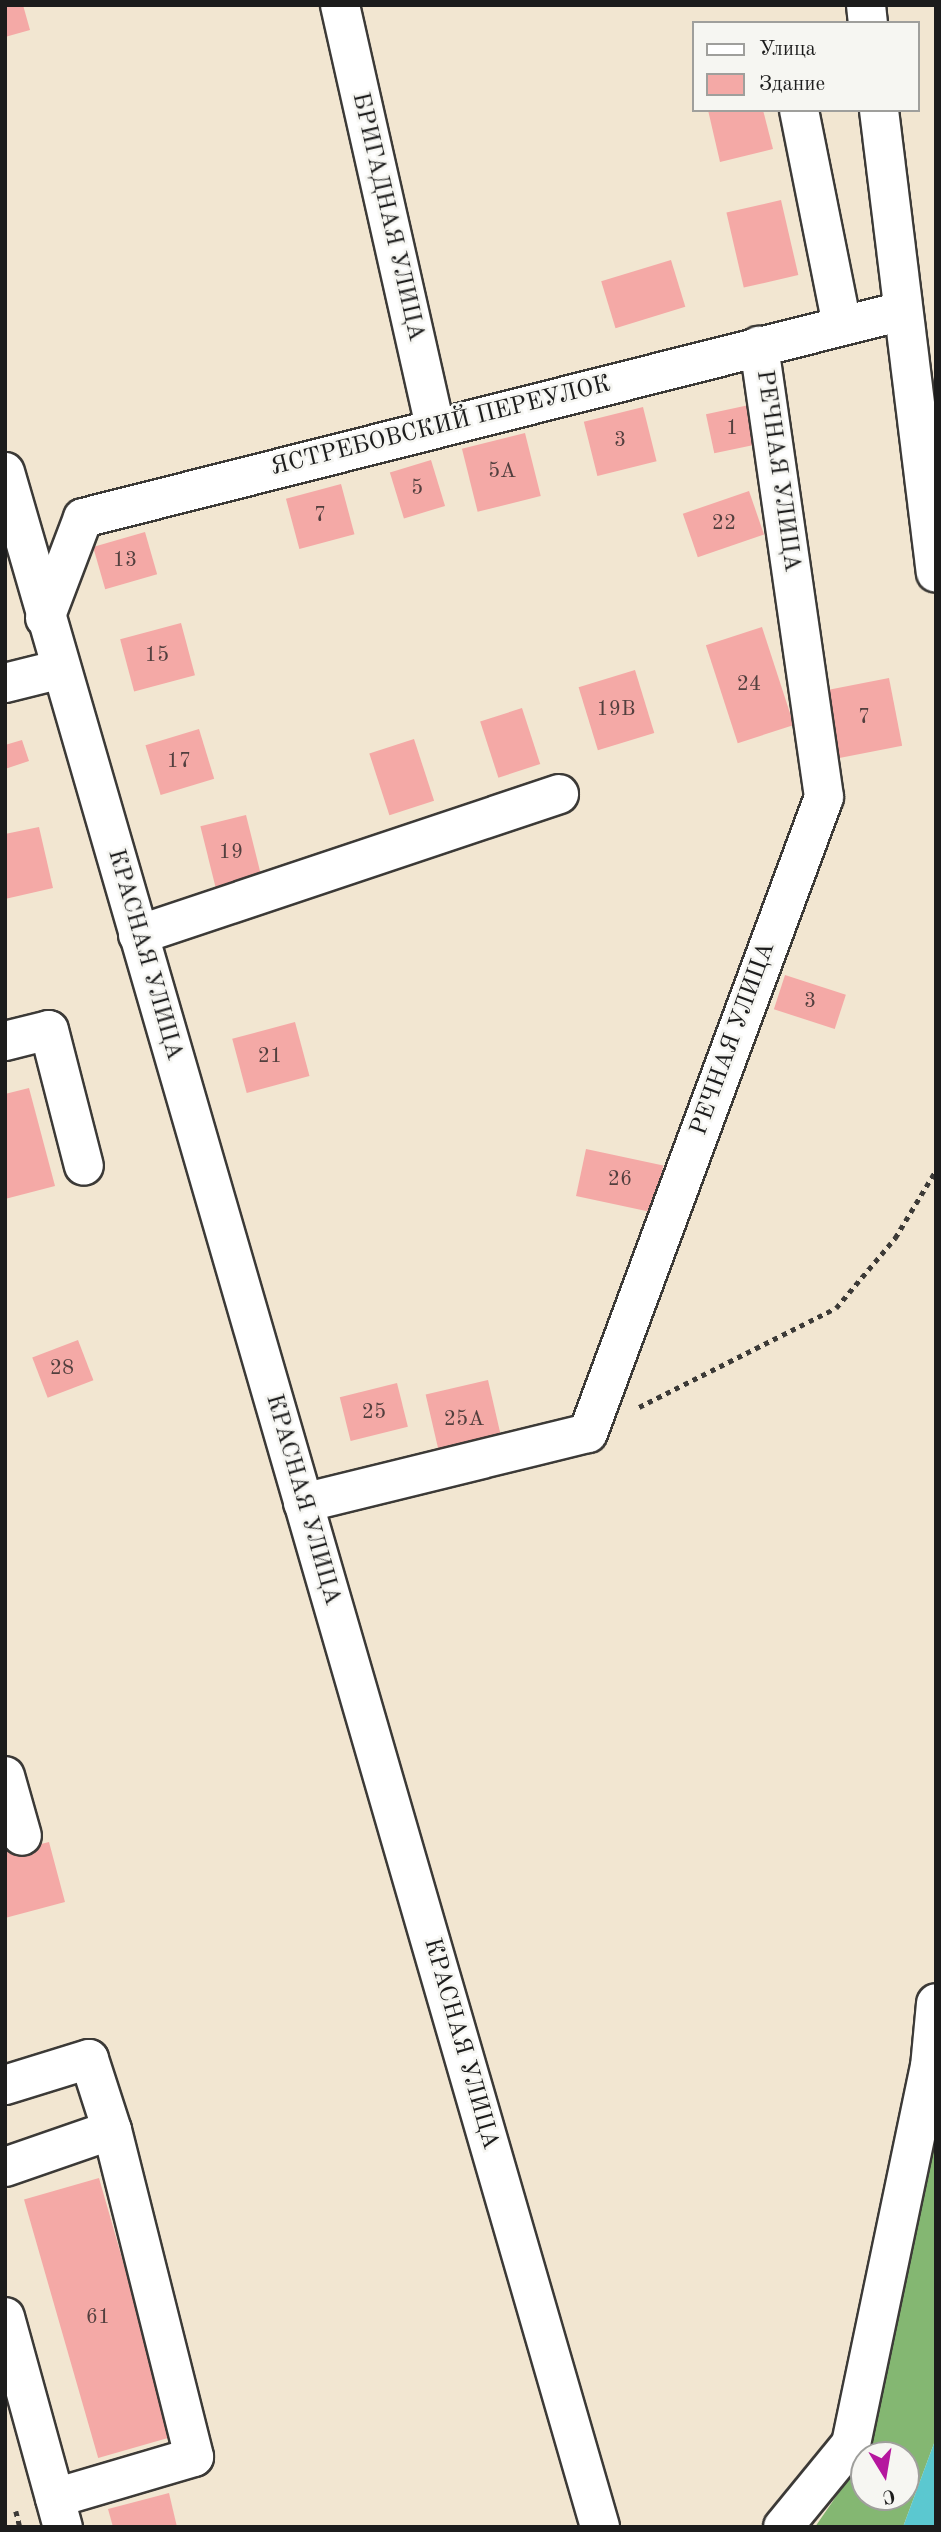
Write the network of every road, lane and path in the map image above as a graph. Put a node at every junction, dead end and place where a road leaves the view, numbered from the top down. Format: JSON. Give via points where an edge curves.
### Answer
{"nodes":[{"id":1,"x":340,"y":5,"type":"edge"},
{"id":2,"x":799,"y":112,"type":"edge"},
{"id":3,"x":879,"y":112,"type":"edge"},
{"id":4,"x":902,"y":310,"type":"junction"},
{"id":5,"x":842,"y":326,"type":"junction"},
{"id":6,"x":759,"y":346,"type":"junction"},
{"id":7,"x":435,"y":428,"type":"junction"},
{"id":8,"x":5,"y":472,"type":"edge"},
{"id":9,"x":936,"y":572,"type":"edge"},
{"id":10,"x":45,"y":618,"type":"junction"},
{"id":11,"x":61,"y":669,"type":"junction"},
{"id":12,"x":5,"y":683,"type":"edge"},
{"id":13,"x":559,"y":794,"type":"dead end"},
{"id":14,"x":138,"y":935,"type":"junction"},
{"id":15,"x":5,"y":1041,"type":"edge"},
{"id":16,"x":84,"y":1166,"type":"dead end"},
{"id":17,"x":936,"y":1170,"type":"edge"},
{"id":18,"x":588,"y":1433,"type":"junction"},
{"id":19,"x":303,"y":1503,"type":"junction"},
{"id":20,"x":5,"y":1776,"type":"edge"},
{"id":21,"x":22,"y":1836,"type":"dead end"},
{"id":22,"x":936,"y":2003,"type":"edge"},
{"id":23,"x":5,"y":2085,"type":"edge"},
{"id":24,"x":111,"y":2130,"type":"junction"},
{"id":25,"x":5,"y":2167,"type":"edge"},
{"id":26,"x":5,"y":2317,"type":"edge"},
{"id":27,"x":59,"y":2512,"type":"edge"},
{"id":28,"x":600,"y":2527,"type":"edge"},
{"id":29,"x":783,"y":2527,"type":"edge"}],
"edges":[{"from":1,"to":7,"type":"street","name":"БРИГАДНАЯ УЛИЦА"},
{"from":2,"to":5,"type":"street"},
{"from":3,"to":4,"type":"street"},
{"from":4,"to":5,"type":"street","name":"ЯСТРЕБОВСКИЙ ПЕРЕУЛОК"},
{"from":4,"to":9,"type":"street"},
{"from":5,"to":6,"type":"street","name":"ЯСТРЕБОВСКИЙ ПЕРЕУЛОК"},
{"from":6,"to":7,"type":"street","name":"ЯСТРЕБОВСКИЙ ПЕРЕУЛОК"},
{"from":6,"to":18,"type":"street","name":"РЕЧНАЯ УЛИЦА","via":[[824,797]]},
{"from":7,"to":10,"type":"street","name":"ЯСТРЕБОВСКИЙ ПЕРЕУЛОК","via":[[83,518]]},
{"from":8,"to":10,"type":"street","name":"КРАСНАЯ УЛИЦА"},
{"from":10,"to":11,"type":"street","name":"КРАСНАЯ УЛИЦА"},
{"from":11,"to":12,"type":"street"},
{"from":11,"to":14,"type":"street","name":"КРАСНАЯ УЛИЦА"},
{"from":13,"to":14,"type":"street"},
{"from":14,"to":19,"type":"street","name":"КРАСНАЯ УЛИЦА"},
{"from":15,"to":16,"type":"street","via":[[48,1030]]},
{"from":17,"to":18,"type":"path","via":[[895,1238],[836,1308]]},
{"from":18,"to":19,"type":"street"},
{"from":19,"to":28,"type":"street","name":"КРАСНАЯ УЛИЦА"},
{"from":20,"to":21,"type":"street"},
{"from":22,"to":29,"type":"street","via":[[930,2067],[851,2444]]},
{"from":23,"to":24,"type":"street","via":[[89,2059]]},
{"from":24,"to":25,"type":"street"},
{"from":24,"to":27,"type":"street","via":[[194,2457]]},
{"from":26,"to":27,"type":"street"}]}
